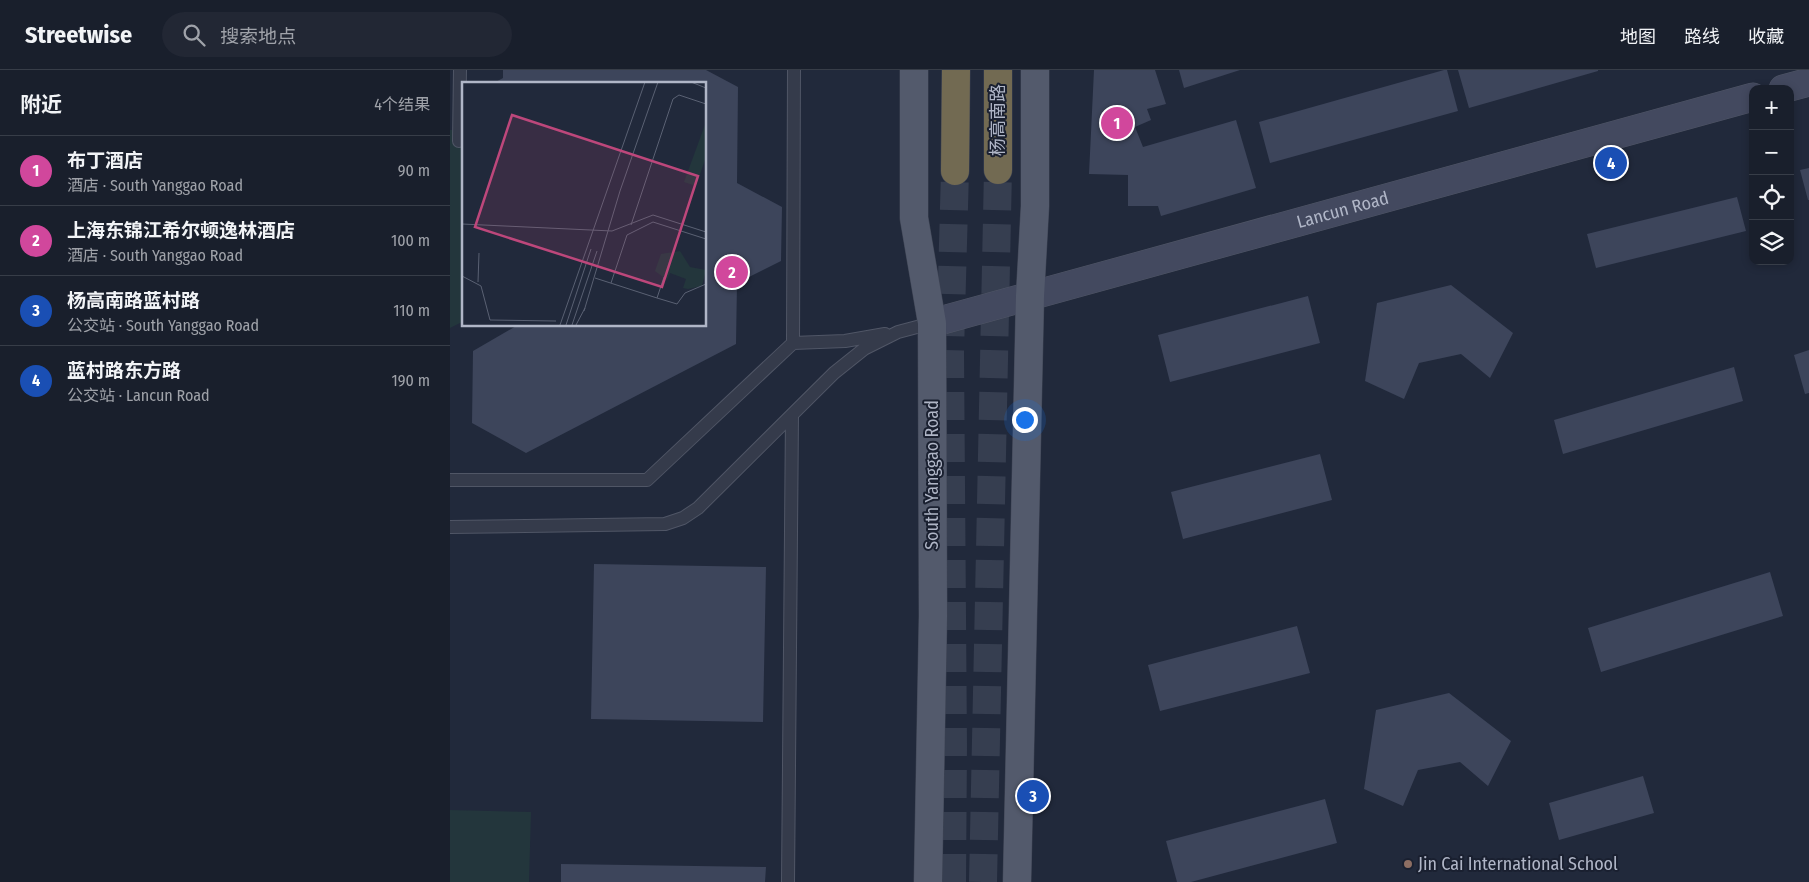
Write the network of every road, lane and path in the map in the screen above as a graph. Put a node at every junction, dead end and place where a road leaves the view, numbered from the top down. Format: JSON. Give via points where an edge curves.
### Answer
{"nodes":[{"id":1,"x":460,"y":70,"type":"edge"},
{"id":2,"x":794,"y":70,"type":"edge"},
{"id":3,"x":914,"y":70,"type":"edge"},
{"id":4,"x":956,"y":70,"type":"edge"},
{"id":5,"x":998,"y":70,"type":"edge"},
{"id":6,"x":1036,"y":70,"type":"edge"},
{"id":7,"x":1809,"y":82,"type":"edge"},
{"id":8,"x":1794,"y":86,"type":"edge"},
{"id":9,"x":1749,"y":98,"type":"edge"},
{"id":10,"x":459,"y":141,"type":"dead end"},
{"id":11,"x":998,"y":170,"type":"tunnel mouth"},
{"id":12,"x":955,"y":171,"type":"tunnel mouth"},
{"id":13,"x":1030,"y":296,"type":"junction"},
{"id":14,"x":932,"y":323,"type":"junction"},
{"id":15,"x":898,"y":332,"type":"junction"},
{"id":16,"x":793,"y":343,"type":"junction"},
{"id":17,"x":792,"y":414,"type":"junction"},
{"id":18,"x":450,"y":480,"type":"edge"},
{"id":19,"x":450,"y":527,"type":"edge"},
{"id":20,"x":788,"y":882,"type":"edge"},
{"id":21,"x":928,"y":882,"type":"edge"},
{"id":22,"x":1017,"y":882,"type":"edge"}],
"edges":[{"from":1,"to":10,"type":"lane"},
{"from":2,"to":16,"type":"lane"},
{"from":3,"to":14,"type":"main road","name":"South Yanggao Road","via":[[914,218]]},
{"from":4,"to":12,"type":"highway"},
{"from":5,"to":11,"type":"highway","name":"杨高南路"},
{"from":6,"to":13,"type":"main road","via":[[1036,206]]},
{"from":7,"to":8,"type":"street"},
{"from":9,"to":13,"type":"street","name":"Lancun Road"},
{"from":13,"to":14,"type":"street","name":"Lancun Road"},
{"from":13,"to":22,"type":"main road"},
{"from":14,"to":15,"type":"lane"},
{"from":14,"to":21,"type":"main road","name":"South Yanggao Road","via":[[933,616]]},
{"from":15,"to":16,"type":"lane","via":[[846,341]]},
{"from":15,"to":17,"type":"lane","via":[[864,349],[834,372]]},
{"from":16,"to":18,"type":"lane","via":[[647,480]]},
{"from":17,"to":19,"type":"lane","via":[[698,508],[665,524]]},
{"from":17,"to":20,"type":"lane"}]}
